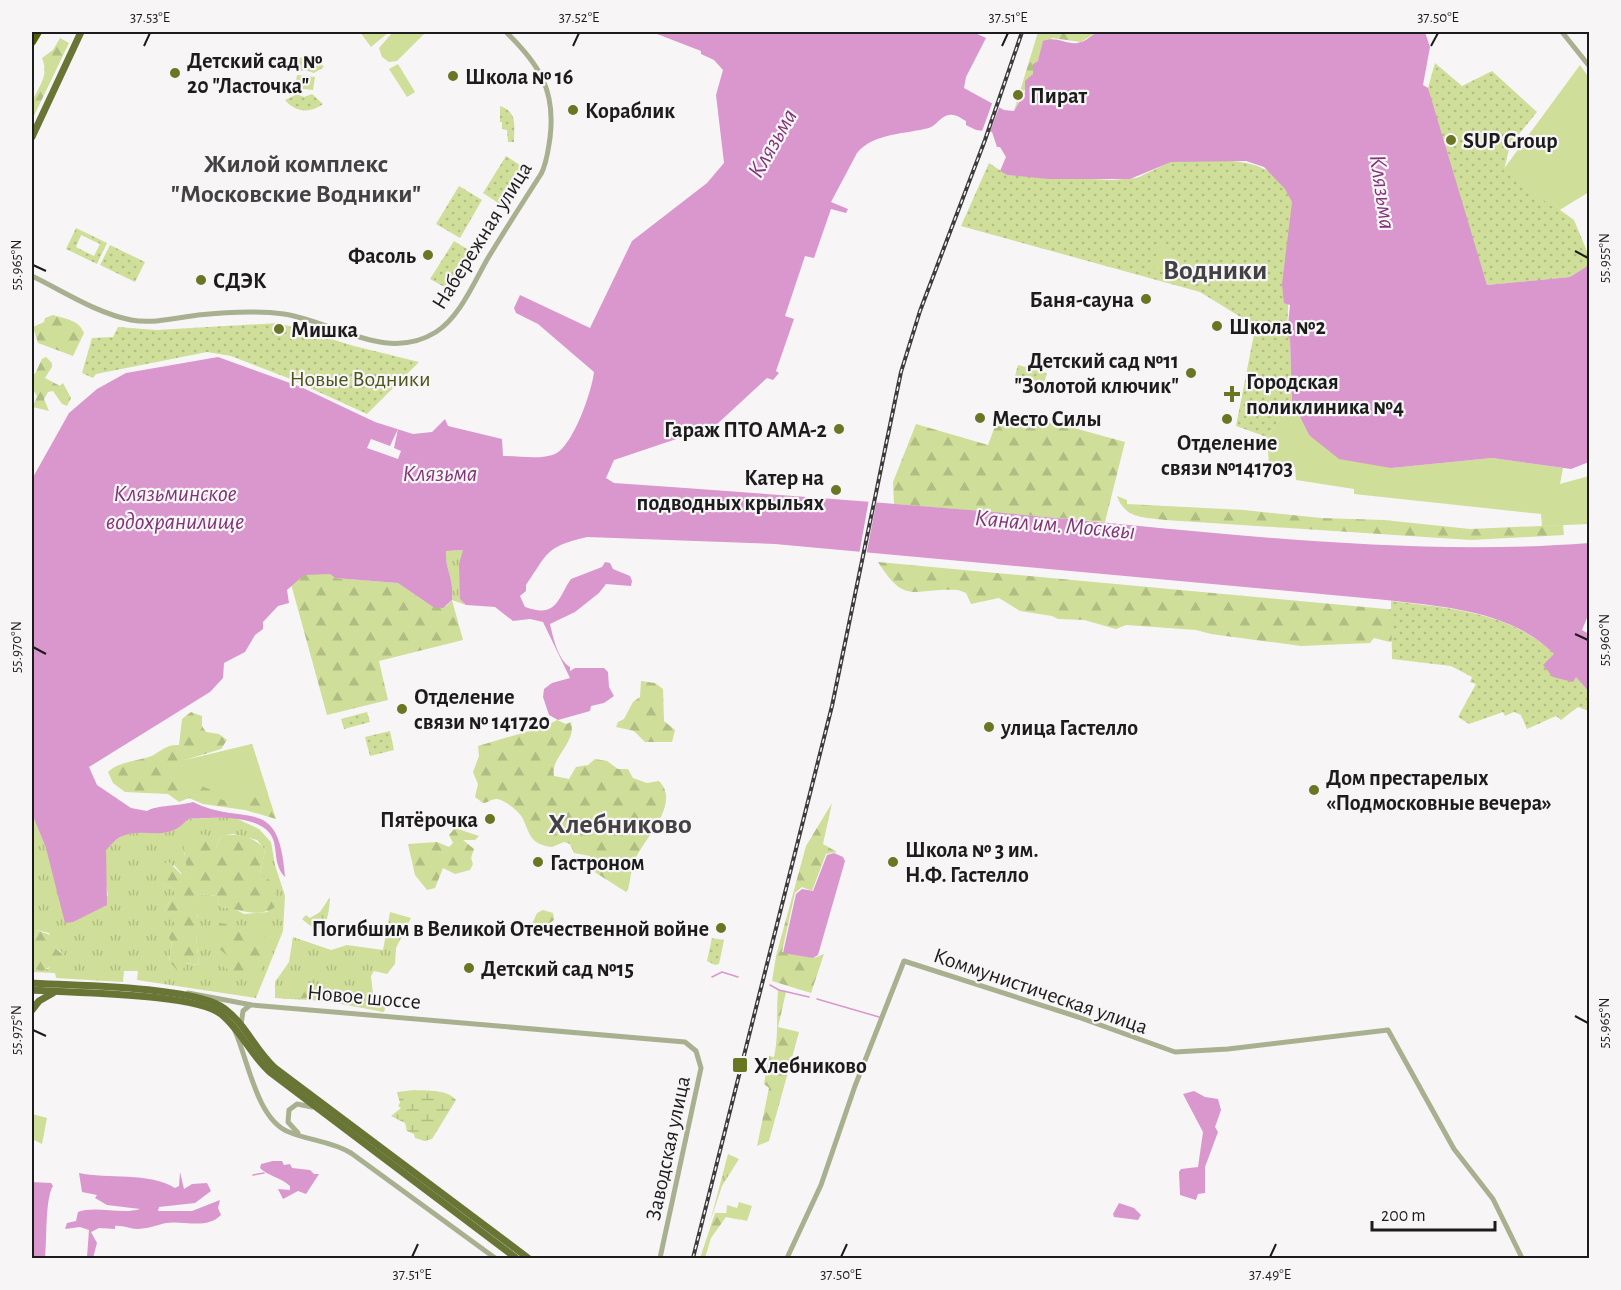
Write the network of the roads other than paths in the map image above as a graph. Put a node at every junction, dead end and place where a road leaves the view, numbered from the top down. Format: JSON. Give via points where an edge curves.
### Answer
{"nodes":[{"id":1,"x":39,"y":32,"type":"edge"},
{"id":2,"x":81,"y":32,"type":"edge"},
{"id":3,"x":506,"y":32,"type":"edge"},
{"id":4,"x":1562,"y":32,"type":"edge"},
{"id":5,"x":32,"y":42,"type":"edge"},
{"id":6,"x":1590,"y":67,"type":"edge"},
{"id":7,"x":32,"y":137,"type":"edge"},
{"id":8,"x":32,"y":276,"type":"edge"},
{"id":9,"x":32,"y":983,"type":"edge"},
{"id":10,"x":57,"y":988,"type":"junction"},
{"id":11,"x":32,"y":990,"type":"edge"},
{"id":12,"x":181,"y":994,"type":"junction"},
{"id":13,"x":252,"y":1005,"type":"junction"},
{"id":14,"x":32,"y":1010,"type":"edge"},
{"id":15,"x":237,"y":1027,"type":"junction"},
{"id":16,"x":693,"y":1046,"type":"joint"},
{"id":17,"x":329,"y":1118,"type":"junction"},
{"id":18,"x":305,"y":1136,"type":"junction"},
{"id":19,"x":459,"y":1212,"type":"junction"},
{"id":20,"x":495,"y":1258,"type":"edge"},
{"id":21,"x":516,"y":1258,"type":"edge"},
{"id":22,"x":528,"y":1258,"type":"edge"},
{"id":23,"x":660,"y":1258,"type":"edge"},
{"id":24,"x":787,"y":1258,"type":"edge"},
{"id":25,"x":1522,"y":1258,"type":"edge"}],
"edges":[{"from":1,"to":5,"type":"highway"},
{"from":2,"to":7,"type":"main road"},
{"from":3,"to":8,"type":"street","name":"Набережная улица","via":[[526,53],[549,91],[551,130],[545,165],[454,314],[432,334],[409,344],[383,344],[300,318],[245,311],[138,321],[117,316]]},
{"from":4,"to":6,"type":"street"},
{"from":9,"to":10,"type":"main road","name":"Новое шоссе"},
{"from":9,"to":11,"type":"main road"},
{"from":10,"to":11,"type":"main road","name":"Новое шоссе"},
{"from":10,"to":12,"type":"main road","name":"Новое шоссе"},
{"from":10,"to":14,"type":"main road"},
{"from":10,"to":15,"type":"main road","name":"Новое шоссе","via":[[195,1002],[218,1012]]},
{"from":12,"to":13,"type":"street","name":"Новое шоссе"},
{"from":12,"to":15,"type":"main road","via":[[214,1002],[230,1013]]},
{"from":13,"to":15,"type":"street","via":[[243,1011]]},
{"from":13,"to":16,"type":"street","name":"Новое шоссе","via":[[670,1039]]},
{"from":15,"to":17,"type":"main road","via":[[263,1067]]},
{"from":15,"to":18,"type":"street","via":[[266,1112],[283,1130]]},
{"from":15,"to":19,"type":"main road","via":[[275,1068]]},
{"from":16,"to":23,"type":"street","name":"Заводская улица","via":[[701,1068]]},
{"from":17,"to":18,"type":"street","via":[[305,1104],[291,1107],[288,1122]]},
{"from":17,"to":19,"type":"main road"},
{"from":18,"to":20,"type":"street","via":[[351,1153]]},
{"from":19,"to":21,"type":"main road"},
{"from":19,"to":22,"type":"main road"},
{"from":24,"to":25,"type":"street","name":"Коммунистическая улица","via":[[820,1185],[904,961],[1078,1017],[1168,1051],[1228,1049],[1388,1030],[1454,1149],[1493,1198]]}]}
